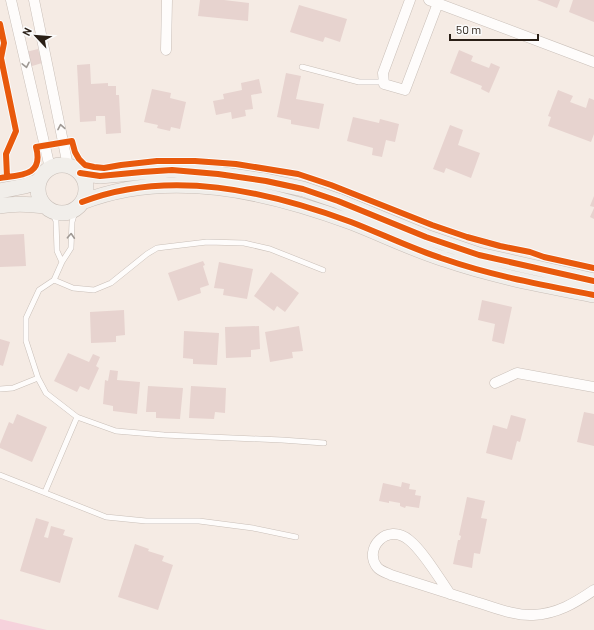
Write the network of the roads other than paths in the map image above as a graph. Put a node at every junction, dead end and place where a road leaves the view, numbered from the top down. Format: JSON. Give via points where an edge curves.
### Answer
{"nodes":[{"id":1,"x":11,"y":0,"type":"edge"},
{"id":2,"x":34,"y":0,"type":"edge"},
{"id":3,"x":167,"y":0,"type":"edge"},
{"id":4,"x":410,"y":0,"type":"edge"},
{"id":5,"x":436,"y":1,"type":"edge"},
{"id":6,"x":166,"y":50,"type":"dead end"},
{"id":7,"x":594,"y":62,"type":"edge"},
{"id":8,"x":302,"y":67,"type":"dead end"},
{"id":9,"x":384,"y":82,"type":"junction"},
{"id":10,"x":50,"y":168,"type":"junction"},
{"id":11,"x":74,"y":169,"type":"junction"},
{"id":12,"x":39,"y":181,"type":"junction"},
{"id":13,"x":0,"y":191,"type":"edge"},
{"id":14,"x":79,"y":205,"type":"junction"},
{"id":15,"x":0,"y":206,"type":"edge"},
{"id":16,"x":48,"y":208,"type":"junction"},
{"id":17,"x":62,"y":262,"type":"junction"},
{"id":18,"x":323,"y":270,"type":"dead end"},
{"id":19,"x":54,"y":280,"type":"junction"},
{"id":20,"x":594,"y":281,"type":"edge"},
{"id":21,"x":594,"y":295,"type":"edge"},
{"id":22,"x":38,"y":378,"type":"junction"},
{"id":23,"x":495,"y":383,"type":"dead end"},
{"id":24,"x":594,"y":387,"type":"edge"},
{"id":25,"x":0,"y":389,"type":"edge"},
{"id":26,"x":76,"y":418,"type":"junction"},
{"id":27,"x":324,"y":443,"type":"dead end"},
{"id":28,"x":0,"y":475,"type":"edge"},
{"id":29,"x":44,"y":492,"type":"junction"},
{"id":30,"x":296,"y":537,"type":"dead end"},
{"id":31,"x":594,"y":590,"type":"edge"},
{"id":32,"x":450,"y":594,"type":"junction"}],
"edges":[{"from":1,"to":10,"type":"street","one_way":true},
{"from":11,"to":2,"type":"street","one_way":true},
{"from":3,"to":6,"type":"street"},
{"from":4,"to":9,"type":"street","via":[[383,73]]},
{"from":5,"to":7,"type":"street"},
{"from":5,"to":9,"type":"street","via":[[405,90]]},
{"from":8,"to":9,"type":"lane","via":[[359,82]]},
{"from":10,"to":11,"type":"main road","via":[[62,165]]},
{"from":10,"to":12,"type":"main road"},
{"from":11,"to":14,"type":"main road","via":[[84,180],[86,187]]},
{"from":11,"to":20,"type":"main road","via":[[100,176],[172,170],[266,181],[303,189],[338,201],[419,235],[479,255]]},
{"from":12,"to":13,"type":"main road"},
{"from":12,"to":16,"type":"main road","via":[[39,194]]},
{"from":14,"to":16,"type":"main road","via":[[71,212],[64,213]]},
{"from":17,"to":14,"type":"lane","one_way":true,"via":[[71,248],[72,222]]},
{"from":14,"to":21,"type":"main road","via":[[96,197],[148,186],[201,187],[251,193],[314,209],[417,250],[472,268]]},
{"from":15,"to":16,"type":"main road","via":[[27,204]]},
{"from":16,"to":17,"type":"lane","via":[[56,221],[57,251]]},
{"from":17,"to":19,"type":"lane"},
{"from":18,"to":19,"type":"lane","via":[[270,249],[244,243],[207,242],[157,248],[111,283],[94,290],[73,288]]},
{"from":19,"to":22,"type":"lane","via":[[39,290],[26,318],[26,342]]},
{"from":22,"to":25,"type":"lane","via":[[13,388]]},
{"from":22,"to":26,"type":"lane","via":[[46,393]]},
{"from":23,"to":24,"type":"street","via":[[516,373]]},
{"from":26,"to":27,"type":"lane","via":[[116,430],[164,435]]},
{"from":26,"to":29,"type":"lane"},
{"from":28,"to":29,"type":"lane"},
{"from":29,"to":30,"type":"lane","via":[[106,517],[146,521],[198,521]]},
{"from":31,"to":32,"type":"street","via":[[560,610],[532,615],[518,614]]},
{"from":32,"to":32,"type":"street","via":[[408,538],[387,534],[377,543],[374,560],[378,568],[391,575]]}]}
